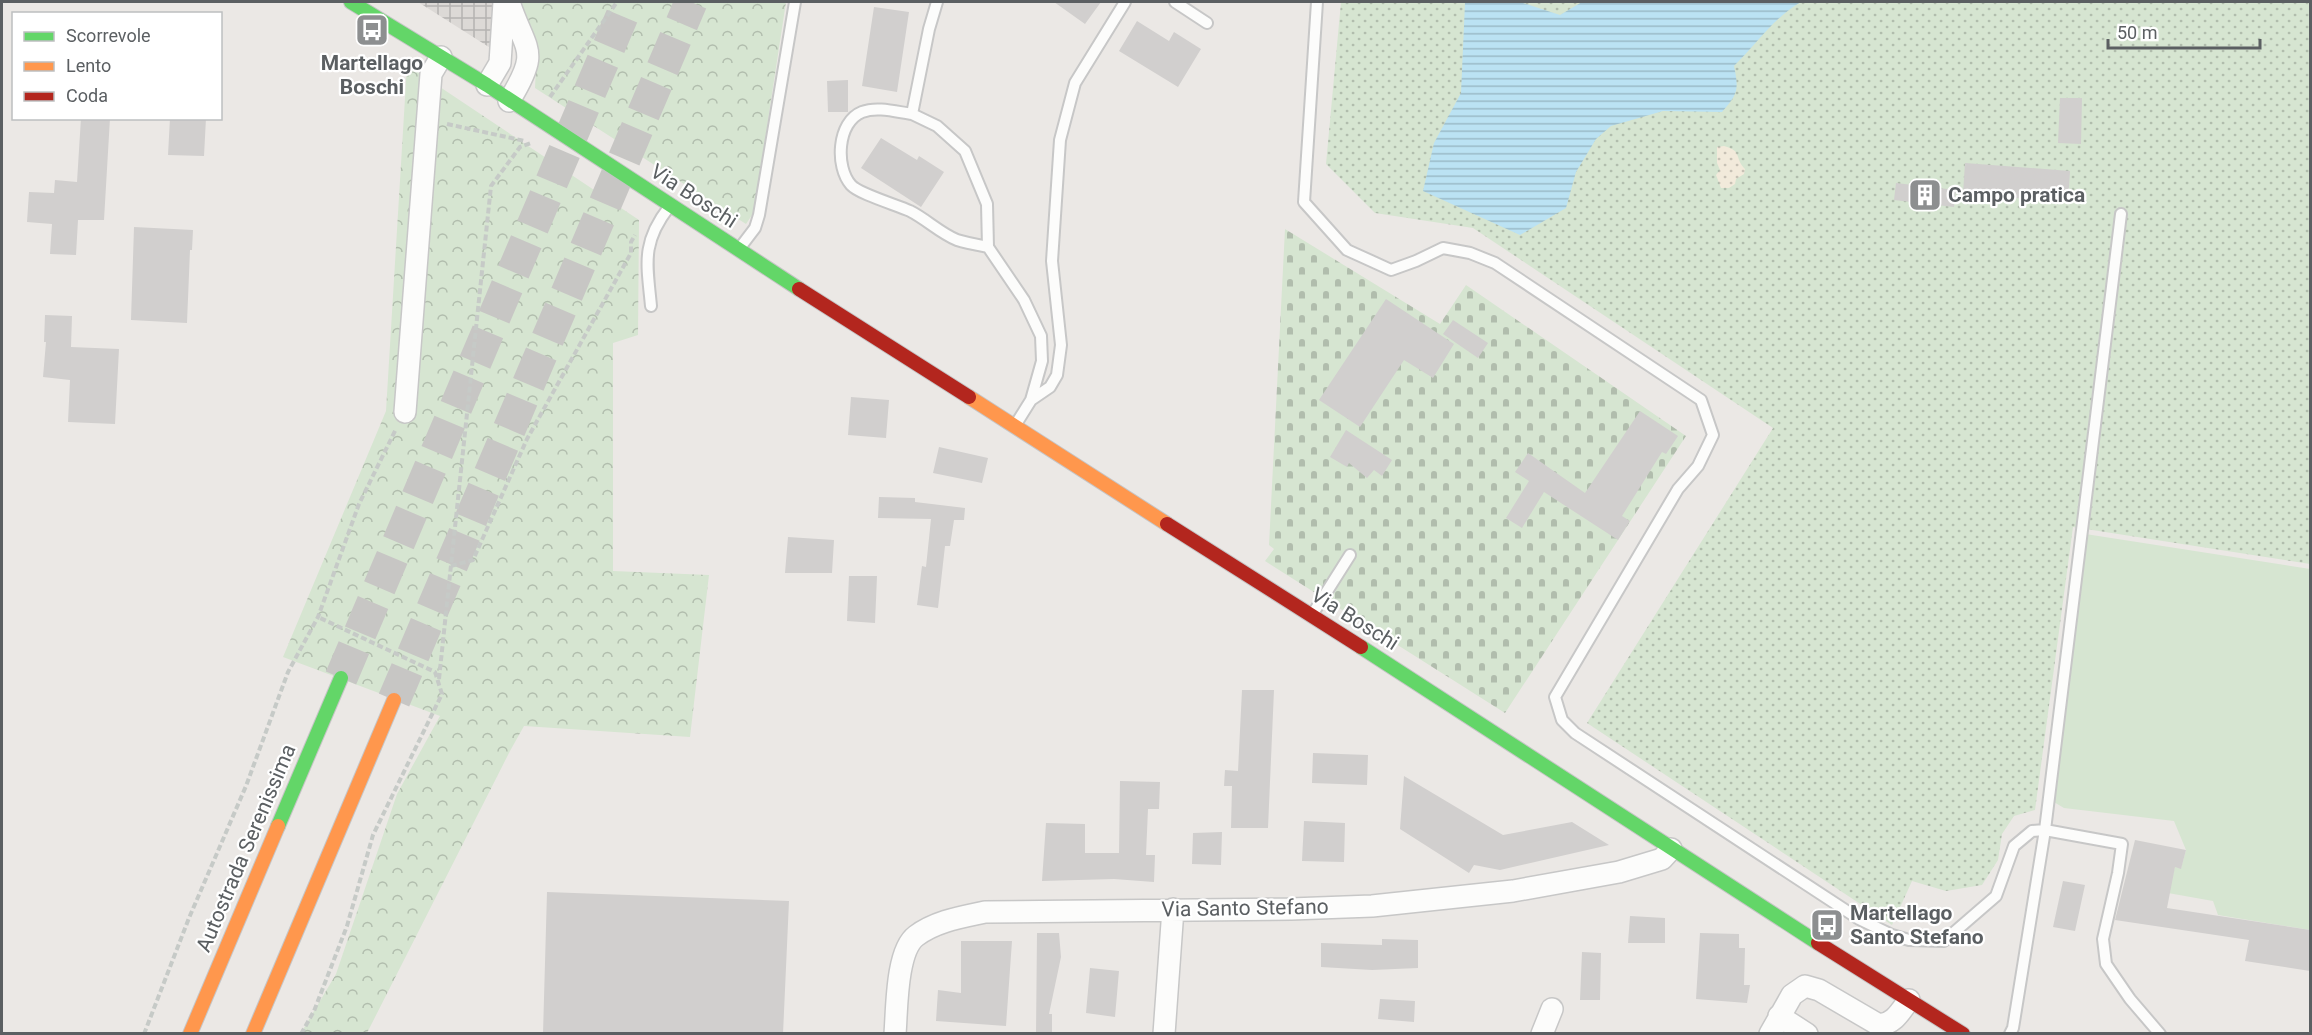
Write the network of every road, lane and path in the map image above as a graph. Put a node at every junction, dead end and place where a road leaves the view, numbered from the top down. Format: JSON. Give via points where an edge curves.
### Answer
{"nodes":[{"id":1,"x":351,"y":2,"type":"edge"},
{"id":2,"x":507,"y":2,"type":"edge"},
{"id":3,"x":617,"y":2,"type":"edge"},
{"id":4,"x":795,"y":2,"type":"edge"},
{"id":5,"x":937,"y":2,"type":"edge"},
{"id":6,"x":1125,"y":2,"type":"edge"},
{"id":7,"x":1175,"y":2,"type":"edge"},
{"id":8,"x":1317,"y":2,"type":"edge"},
{"id":9,"x":1207,"y":23,"type":"dead end"},
{"id":10,"x":441,"y":57,"type":"junction"},
{"id":11,"x":487,"y":86,"type":"junction"},
{"id":12,"x":509,"y":101,"type":"junction"},
{"id":13,"x":547,"y":103,"type":"dead end"},
{"id":14,"x":912,"y":114,"type":"junction"},
{"id":15,"x":429,"y":119,"type":"junction"},
{"id":16,"x":531,"y":142,"type":"junction"},
{"id":17,"x":541,"y":148,"type":"dead end"},
{"id":18,"x":670,"y":205,"type":"junction"},
{"id":19,"x":2121,"y":214,"type":"dead end"},
{"id":20,"x":637,"y":232,"type":"dead end"},
{"id":21,"x":988,"y":247,"type":"junction"},
{"id":22,"x":739,"y":250,"type":"junction"},
{"id":23,"x":651,"y":306,"type":"dead end"},
{"id":24,"x":1031,"y":400,"type":"junction"},
{"id":25,"x":405,"y":412,"type":"joint"},
{"id":26,"x":1014,"y":427,"type":"junction"},
{"id":27,"x":1350,"y":555,"type":"dead end"},
{"id":28,"x":451,"y":566,"type":"junction"},
{"id":29,"x":1311,"y":615,"type":"junction"},
{"id":30,"x":341,"y":678,"type":"tunnel mouth"},
{"id":31,"x":439,"y":679,"type":"dead end"},
{"id":32,"x":394,"y":700,"type":"tunnel mouth"},
{"id":33,"x":2045,"y":830,"type":"junction"},
{"id":34,"x":1671,"y":849,"type":"junction"},
{"id":35,"x":1173,"y":909,"type":"junction"},
{"id":36,"x":1909,"y":1000,"type":"junction"},
{"id":37,"x":1552,"y":1009,"type":"dead end"},
{"id":38,"x":1775,"y":1025,"type":"edge"},
{"id":39,"x":144,"y":1034,"type":"edge"},
{"id":40,"x":190,"y":1034,"type":"edge"},
{"id":41,"x":253,"y":1034,"type":"edge"},
{"id":42,"x":895,"y":1034,"type":"edge"},
{"id":43,"x":1164,"y":1034,"type":"edge"},
{"id":44,"x":1542,"y":1034,"type":"edge"},
{"id":45,"x":1807,"y":1034,"type":"edge"},
{"id":46,"x":1963,"y":1034,"type":"edge"},
{"id":47,"x":2010,"y":1034,"type":"edge"},
{"id":48,"x":2160,"y":1034,"type":"edge"}],
"edges":[{"from":1,"to":10,"type":"main road","name":"Via Boschi"},
{"from":2,"to":11,"type":"street","via":[[500,63]]},
{"from":2,"to":12,"type":"street","via":[[528,48],[529,61]]},
{"from":3,"to":13,"type":"path"},
{"from":4,"to":22,"type":"lane","via":[[759,215]]},
{"from":5,"to":14,"type":"lane"},
{"from":6,"to":24,"type":"lane","via":[[1075,83],[1060,140],[1052,261],[1061,345],[1057,375],[1050,387]]},
{"from":7,"to":9,"type":"lane"},
{"from":8,"to":33,"type":"lane","via":[[1304,202],[1324,226],[1347,250],[1391,270],[1443,248],[1494,263],[1701,400],[1713,435],[1698,466],[1678,489],[1555,697],[1562,720],[1575,733],[1859,919],[1909,940],[1944,941],[1996,896],[2014,846],[2032,831]]},
{"from":10,"to":11,"type":"main road","name":"Via Boschi"},
{"from":10,"to":15,"type":"street","via":[[431,74]]},
{"from":11,"to":12,"type":"main road","name":"Via Boschi"},
{"from":12,"to":18,"type":"main road","name":"Via Boschi"},
{"from":14,"to":21,"type":"lane","via":[[937,126],[965,151],[987,204]]},
{"from":14,"to":21,"type":"lane","via":[[862,112],[849,121],[840,157],[844,174],[852,187],[911,212],[957,240]]},
{"from":15,"to":16,"type":"path"},
{"from":15,"to":25,"type":"street"},
{"from":16,"to":17,"type":"path"},
{"from":16,"to":28,"type":"path","via":[[520,147],[491,186]]},
{"from":18,"to":22,"type":"main road","name":"Via Boschi"},
{"from":18,"to":23,"type":"lane","via":[[655,227],[646,252]]},
{"from":19,"to":33,"type":"lane"},
{"from":20,"to":28,"type":"path","via":[[631,253],[527,439],[473,560]]},
{"from":21,"to":24,"type":"lane","via":[[1024,300],[1041,336],[1041,362]]},
{"from":22,"to":26,"type":"main road","name":"Via Boschi"},
{"from":24,"to":26,"type":"lane"},
{"from":25,"to":39,"type":"path","via":[[359,504],[318,617],[288,672],[246,786]]},
{"from":26,"to":29,"type":"main road","name":"Via Boschi"},
{"from":27,"to":29,"type":"lane"},
{"from":28,"to":31,"type":"path"},
{"from":29,"to":34,"type":"main road","name":"Via Boschi"},
{"from":30,"to":40,"type":"main road","name":"Autostrada Serenissima"},
{"from":32,"to":41,"type":"main road"},
{"from":33,"to":47,"type":"lane"},
{"from":33,"to":48,"type":"lane","via":[[2122,844],[2103,939],[2106,964]]},
{"from":34,"to":35,"type":"street","name":"Via Santo Stefano","via":[[1662,860],[1619,872],[1513,891],[1372,906]]},
{"from":34,"to":36,"type":"main road","name":"Via Boschi"},
{"from":35,"to":42,"type":"street","name":"Via Santo Stefano","via":[[985,912],[943,922],[914,937],[904,957]]},
{"from":35,"to":43,"type":"street"},
{"from":36,"to":38,"type":"street","via":[[1893,1021],[1879,1025],[1805,986],[1792,995]]},
{"from":36,"to":46,"type":"main road","name":"Via Boschi"},
{"from":37,"to":44,"type":"street"},
{"from":38,"to":45,"type":"street"}]}
